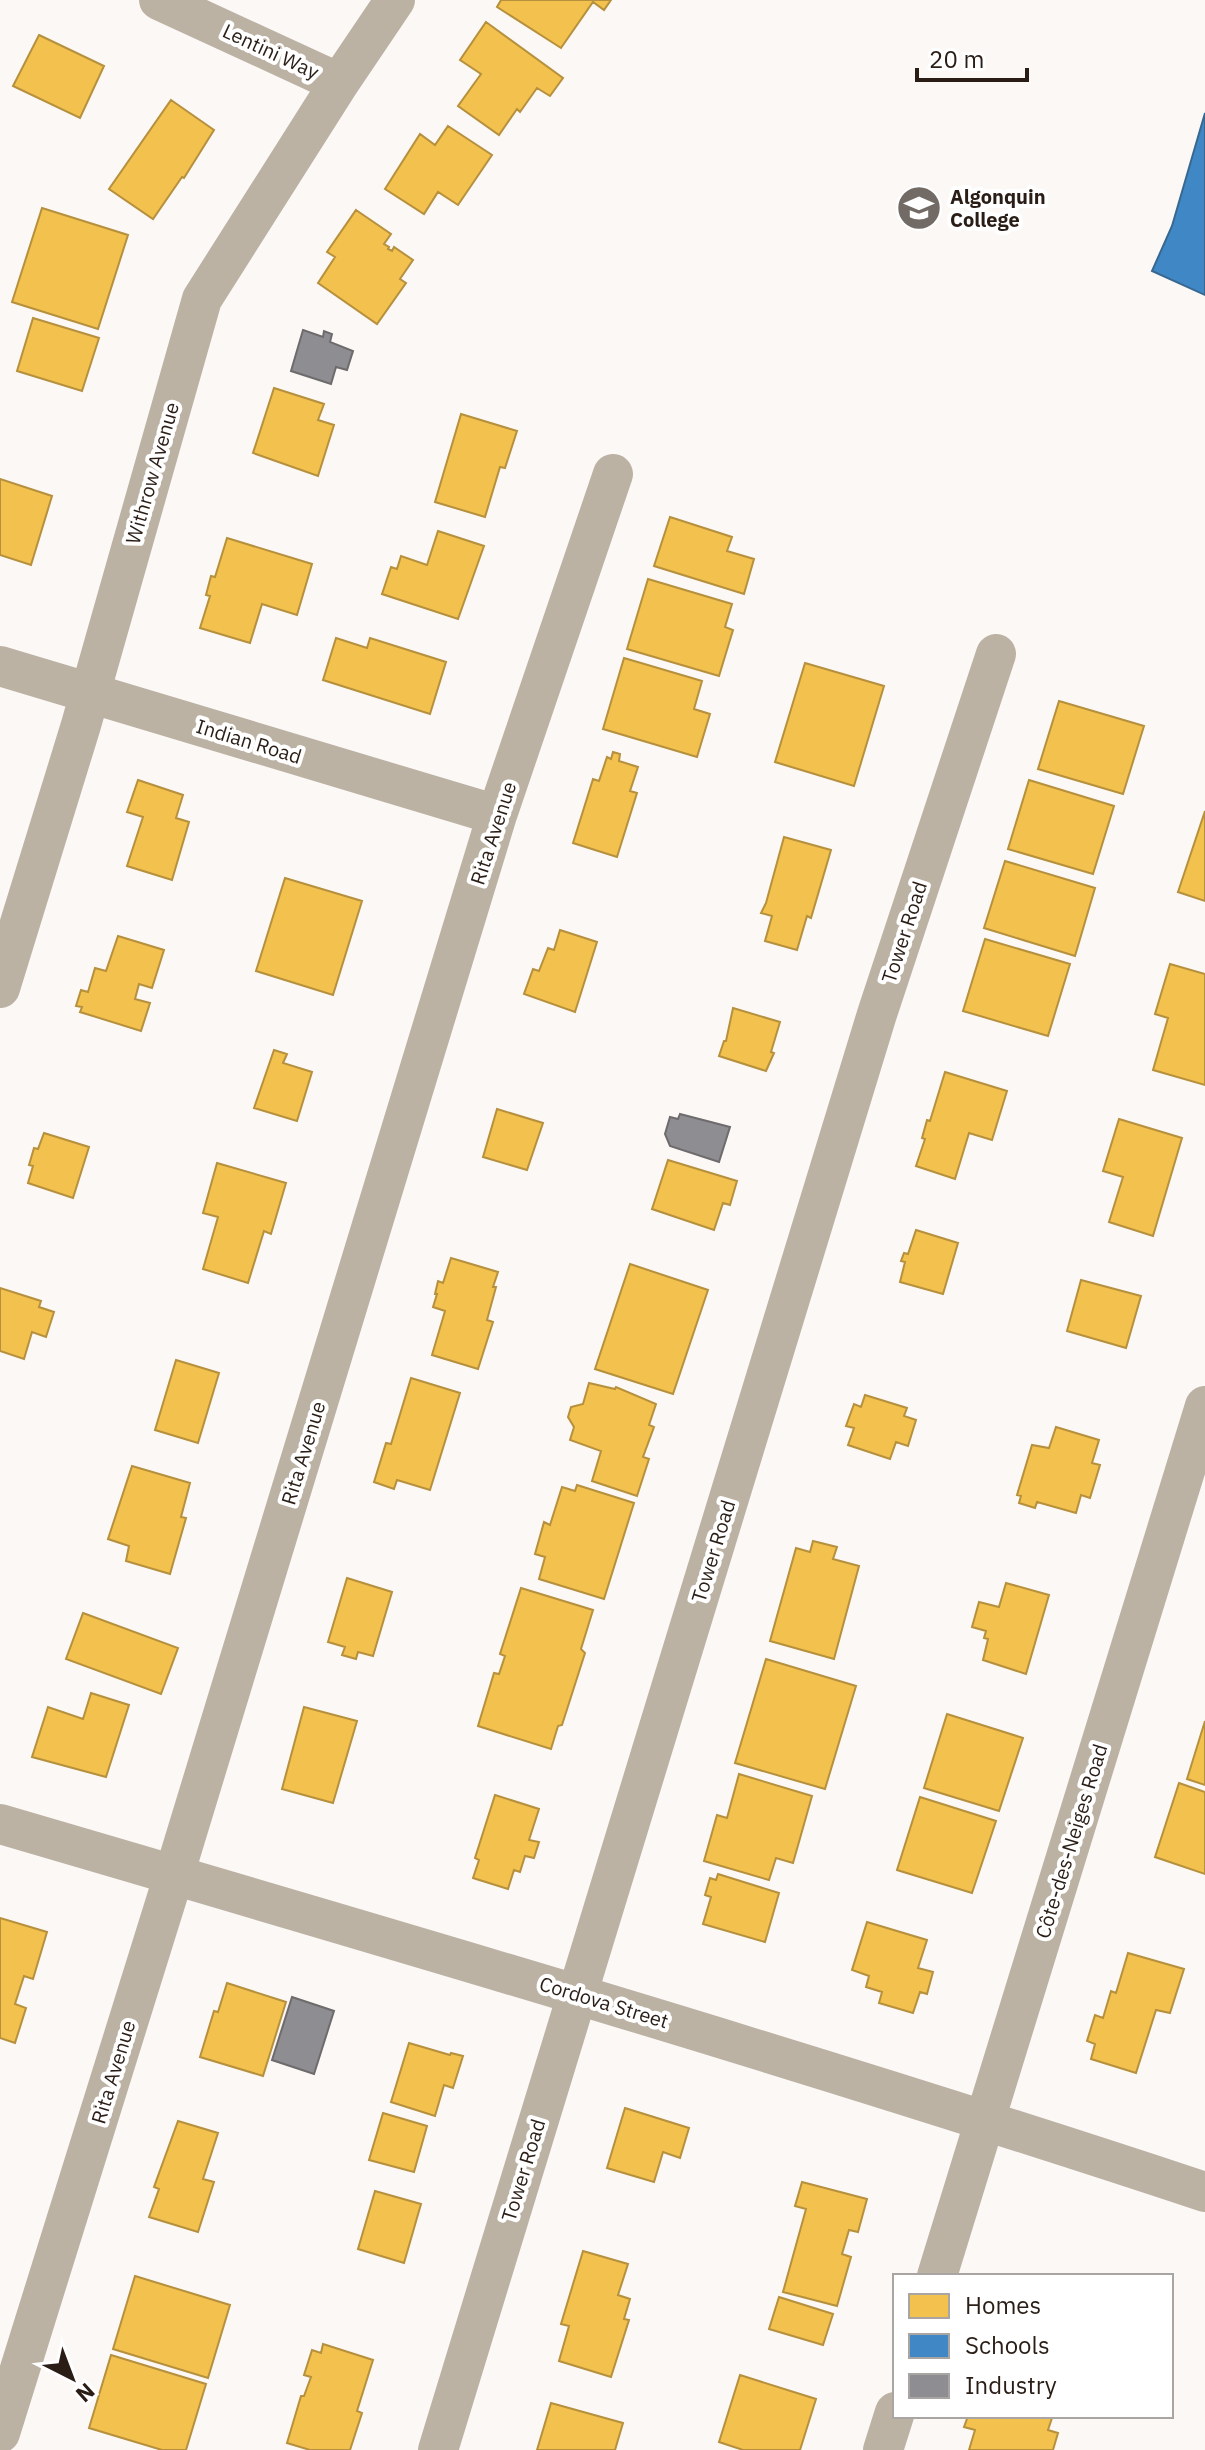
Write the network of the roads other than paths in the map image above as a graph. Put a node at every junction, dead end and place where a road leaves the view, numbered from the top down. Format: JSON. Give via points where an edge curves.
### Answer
{"nodes":[{"id":1,"x":159,"y":0,"type":"edge"},
{"id":2,"x":395,"y":0,"type":"edge"},
{"id":3,"x":339,"y":83,"type":"junction"},
{"id":4,"x":613,"y":474,"type":"dead end"},
{"id":5,"x":996,"y":654,"type":"dead end"},
{"id":6,"x":0,"y":666,"type":"edge"},
{"id":7,"x":90,"y":694,"type":"junction"},
{"id":8,"x":497,"y":815,"type":"junction"},
{"id":9,"x":0,"y":988,"type":"edge"},
{"id":10,"x":1205,"y":1406,"type":"edge"},
{"id":11,"x":0,"y":1824,"type":"edge"},
{"id":12,"x":174,"y":1875,"type":"junction"},
{"id":13,"x":577,"y":1993,"type":"junction"},
{"id":14,"x":985,"y":2120,"type":"junction"},
{"id":15,"x":1205,"y":2192,"type":"edge"},
{"id":16,"x":938,"y":2274,"type":"edge"},
{"id":17,"x":893,"y":2418,"type":"edge"},
{"id":18,"x":0,"y":2433,"type":"edge"},
{"id":19,"x":438,"y":2450,"type":"edge"},
{"id":20,"x":883,"y":2450,"type":"edge"}],
"edges":[{"from":1,"to":3,"type":"street","name":"Lentini Way"},
{"from":2,"to":3,"type":"street","name":"Withrow Avenue"},
{"from":3,"to":7,"type":"street","name":"Withrow Avenue","via":[[202,299]]},
{"from":4,"to":8,"type":"street","name":"Rita Avenue"},
{"from":5,"to":13,"type":"street","name":"Tower Road","via":[[873,1029]]},
{"from":6,"to":7,"type":"street","name":"Indian Road"},
{"from":7,"to":8,"type":"street","name":"Indian Road"},
{"from":7,"to":9,"type":"street","name":"Withrow Avenue"},
{"from":8,"to":12,"type":"street","name":"Rita Avenue"},
{"from":10,"to":14,"type":"street","name":"Côte-des-Neiges Road"},
{"from":11,"to":12,"type":"street","name":"Cordova Street"},
{"from":12,"to":13,"type":"street","name":"Cordova Street"},
{"from":12,"to":18,"type":"street","name":"Rita Avenue"},
{"from":13,"to":14,"type":"street","name":"Cordova Street"},
{"from":13,"to":19,"type":"street","name":"Tower Road"},
{"from":14,"to":15,"type":"street","name":"Cordova Street"},
{"from":14,"to":16,"type":"street","name":"Côte-des-Neiges Road"},
{"from":17,"to":20,"type":"street"}]}
